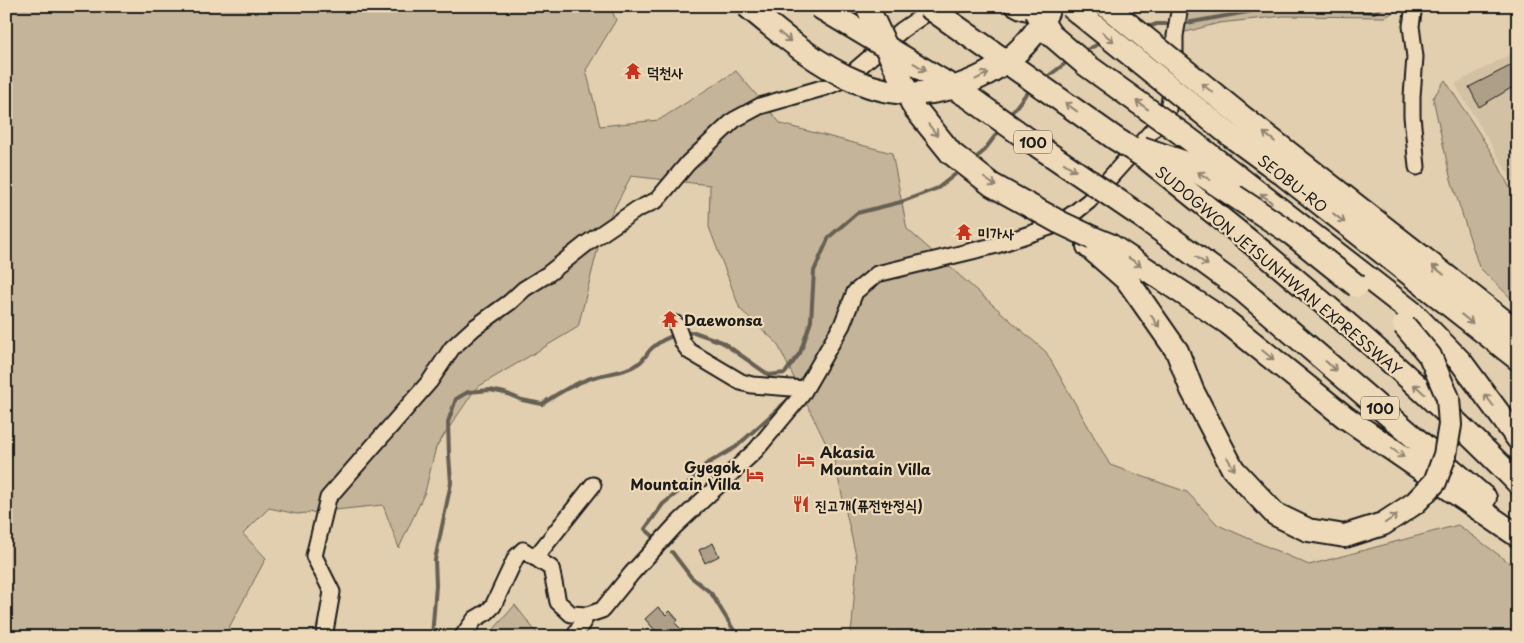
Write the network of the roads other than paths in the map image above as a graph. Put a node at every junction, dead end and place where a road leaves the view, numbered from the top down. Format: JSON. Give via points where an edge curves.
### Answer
{"nodes":[{"id":1,"x":747,"y":6,"type":"edge"},
{"id":2,"x":818,"y":6,"type":"edge"},
{"id":3,"x":867,"y":6,"type":"edge"},
{"id":4,"x":926,"y":6,"type":"edge"},
{"id":5,"x":937,"y":6,"type":"edge"},
{"id":6,"x":1012,"y":6,"type":"edge"},
{"id":7,"x":1033,"y":6,"type":"edge"},
{"id":8,"x":1050,"y":6,"type":"edge"},
{"id":9,"x":1070,"y":6,"type":"edge"},
{"id":10,"x":1085,"y":6,"type":"edge"},
{"id":11,"x":1106,"y":6,"type":"edge"},
{"id":12,"x":1414,"y":6,"type":"edge"},
{"id":13,"x":1179,"y":8,"type":"edge"},
{"id":14,"x":1238,"y":127,"type":"junction"},
{"id":15,"x":1116,"y":139,"type":"junction"},
{"id":16,"x":1417,"y":167,"type":"dead end"},
{"id":17,"x":1090,"y":242,"type":"junction"},
{"id":18,"x":676,"y":324,"type":"dead end"},
{"id":19,"x":1518,"y":332,"type":"edge"},
{"id":20,"x":1518,"y":358,"type":"edge"},
{"id":21,"x":804,"y":389,"type":"junction"},
{"id":22,"x":1518,"y":439,"type":"edge"},
{"id":23,"x":1518,"y":483,"type":"edge"},
{"id":24,"x":593,"y":485,"type":"dead end"},
{"id":25,"x":1518,"y":528,"type":"edge"},
{"id":26,"x":1518,"y":536,"type":"edge"},
{"id":27,"x":535,"y":558,"type":"junction"},
{"id":28,"x":588,"y":615,"type":"junction"},
{"id":29,"x":327,"y":633,"type":"edge"},
{"id":30,"x":462,"y":637,"type":"edge"},
{"id":31,"x":574,"y":637,"type":"edge"}],
"edges":[{"from":1,"to":8,"type":"highway","one_way":true,"bridge":true,"via":[[829,69],[870,87],[909,93],[950,89],[996,68],[1025,45]]},
{"from":2,"to":25,"type":"highway","number":"100","one_way":true,"bridge":true,"via":[[969,97],[1241,288]]},
{"from":3,"to":17,"type":"highway","one_way":true,"bridge":true,"via":[[914,108],[951,153],[992,185]]},
{"from":15,"to":4,"type":"highway","name":"SUDOGWON JE1SUNHWAN EXPRESSWAY","number":"100","one_way":true,"bridge":true},
{"from":5,"to":29,"type":"street","via":[[902,30],[845,78],[826,87],[760,106],[734,120],[688,163],[657,200],[636,210],[586,244],[452,348],[430,381],[328,498],[314,556],[332,592]]},
{"from":6,"to":10,"type":"street","via":[[1032,14]]},
{"from":22,"to":7,"type":"highway","one_way":true,"bridge":true,"via":[[1460,362],[1413,313],[1189,139],[1085,64],[1050,34]]},
{"from":9,"to":14,"type":"highway","name":"SEOBU-RO","one_way":true,"bridge":true},
{"from":14,"to":11,"type":"highway","name":"SEOBU-RO","one_way":true,"bridge":true},
{"from":12,"to":16,"type":"street","via":[[1411,26],[1415,57],[1412,116]]},
{"from":13,"to":21,"type":"street","via":[[1175,36],[1176,72],[1167,114],[1089,201],[1056,225],[997,244],[876,274],[855,292],[842,324]]},
{"from":19,"to":14,"type":"highway","name":"SEOBU-RO","one_way":true},
{"from":14,"to":20,"type":"highway","name":"SEOBU-RO","one_way":true,"via":[[1284,174]]},
{"from":17,"to":15,"type":"highway","one_way":true,"bridge":true,"via":[[1128,281],[1177,351],[1192,390],[1233,468],[1276,514],[1308,530],[1345,536],[1383,524],[1415,503],[1435,482],[1445,455],[1450,425],[1448,398],[1430,356],[1404,325],[1292,234],[1183,162]]},
{"from":23,"to":15,"type":"highway","name":"SUDOGWON JE1SUNHWAN EXPRESSWAY","number":"100","one_way":true,"bridge":true,"via":[[1474,438],[1339,317],[1146,158]]},
{"from":17,"to":26,"type":"highway","one_way":true,"via":[[1110,246],[1228,323],[1346,417]]},
{"from":18,"to":21,"type":"street","via":[[689,351],[741,382]]},
{"from":21,"to":28,"type":"street","via":[[756,450],[675,526],[602,610]]},
{"from":24,"to":27,"type":"street"},
{"from":27,"to":28,"type":"street","via":[[551,568],[558,602],[572,614]]},
{"from":27,"to":30,"type":"street","via":[[523,550],[516,557],[493,606],[475,619]]},
{"from":28,"to":31,"type":"street"}]}
